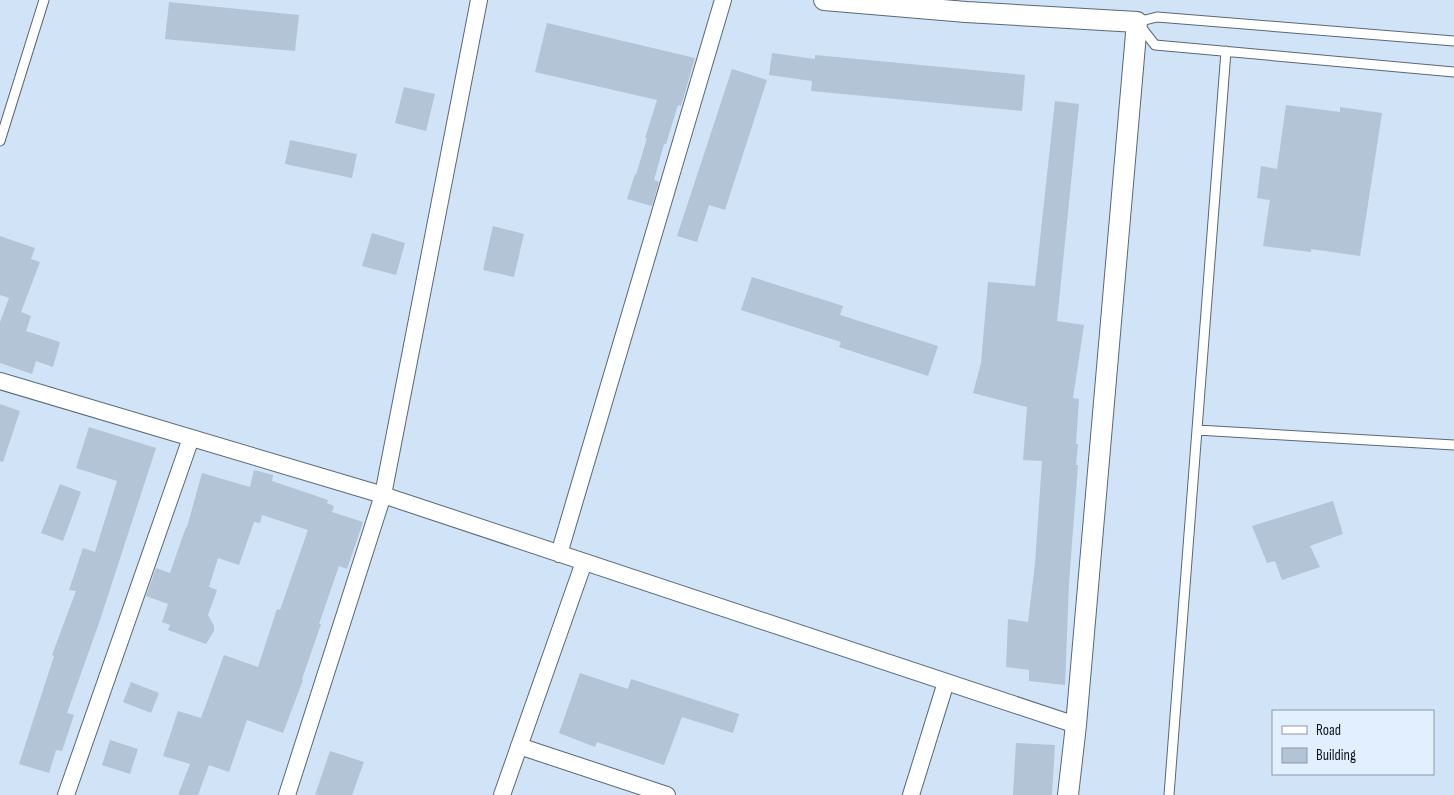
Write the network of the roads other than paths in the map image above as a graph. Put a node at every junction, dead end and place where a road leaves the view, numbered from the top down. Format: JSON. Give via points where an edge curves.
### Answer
{"nodes":[{"id":1,"x":44,"y":0,"type":"edge"},
{"id":2,"x":479,"y":0,"type":"edge"},
{"id":3,"x":723,"y":0,"type":"edge"},
{"id":4,"x":824,"y":0,"type":"edge"},
{"id":5,"x":966,"y":6,"type":"edge"},
{"id":6,"x":1137,"y":22,"type":"junction"},
{"id":7,"x":1454,"y":41,"type":"edge"},
{"id":8,"x":1226,"y":51,"type":"junction"},
{"id":9,"x":1454,"y":72,"type":"edge"},
{"id":10,"x":0,"y":140,"type":"edge"},
{"id":11,"x":0,"y":381,"type":"edge"},
{"id":12,"x":1197,"y":430,"type":"junction"},
{"id":13,"x":191,"y":438,"type":"junction"},
{"id":14,"x":1454,"y":445,"type":"edge"},
{"id":15,"x":383,"y":496,"type":"junction"},
{"id":16,"x":559,"y":554,"type":"junction"},
{"id":17,"x":584,"y":562,"type":"junction"},
{"id":18,"x":946,"y":682,"type":"junction"},
{"id":19,"x":1076,"y":725,"type":"junction"},
{"id":20,"x":519,"y":746,"type":"junction"},
{"id":21,"x":66,"y":795,"type":"edge"},
{"id":22,"x":287,"y":795,"type":"edge"},
{"id":23,"x":502,"y":795,"type":"edge"},
{"id":24,"x":667,"y":795,"type":"edge"},
{"id":25,"x":911,"y":795,"type":"edge"},
{"id":26,"x":1068,"y":795,"type":"edge"},
{"id":27,"x":1169,"y":795,"type":"edge"}],
"edges":[{"from":1,"to":10,"type":"lane"},
{"from":2,"to":15,"type":"street"},
{"from":3,"to":16,"type":"street"},
{"from":4,"to":5,"type":"street"},
{"from":5,"to":6,"type":"street"},
{"from":6,"to":7,"type":"lane","via":[[1157,17]]},
{"from":6,"to":8,"type":"lane","via":[[1155,45]]},
{"from":6,"to":19,"type":"street"},
{"from":8,"to":9,"type":"lane"},
{"from":8,"to":12,"type":"lane"},
{"from":11,"to":13,"type":"street"},
{"from":12,"to":14,"type":"lane"},
{"from":12,"to":27,"type":"lane"},
{"from":13,"to":15,"type":"street"},
{"from":13,"to":21,"type":"street"},
{"from":15,"to":16,"type":"street"},
{"from":15,"to":22,"type":"street"},
{"from":16,"to":17,"type":"street"},
{"from":17,"to":18,"type":"street"},
{"from":17,"to":20,"type":"street"},
{"from":18,"to":19,"type":"street"},
{"from":18,"to":25,"type":"street"},
{"from":19,"to":26,"type":"street"},
{"from":20,"to":23,"type":"street"},
{"from":20,"to":24,"type":"street"}]}
